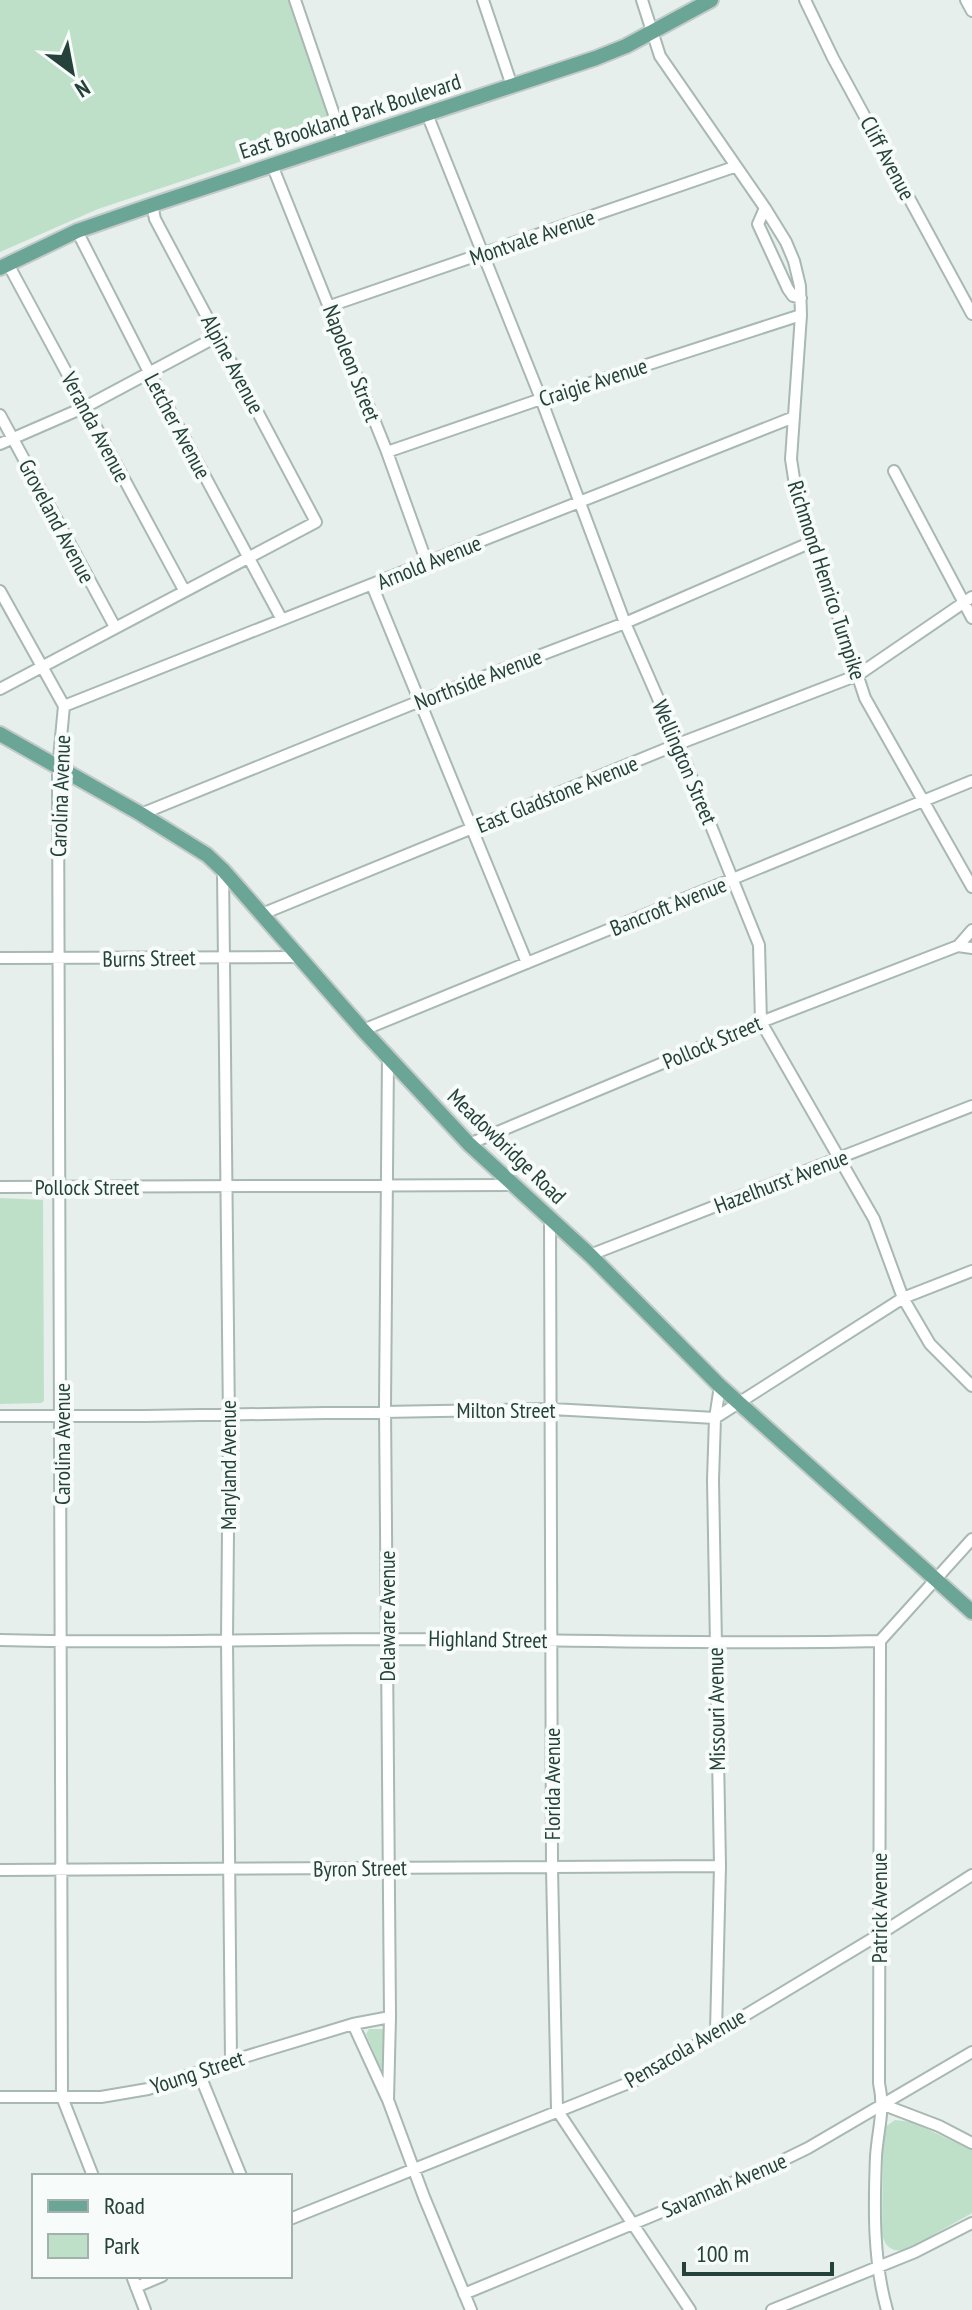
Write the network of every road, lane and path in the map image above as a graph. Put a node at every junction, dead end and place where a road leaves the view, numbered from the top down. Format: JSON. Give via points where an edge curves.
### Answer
{"nodes":[{"id":1,"x":295,"y":0,"type":"edge"},
{"id":2,"x":483,"y":0,"type":"edge"},
{"id":3,"x":642,"y":0,"type":"edge"},
{"id":4,"x":711,"y":0,"type":"edge"},
{"id":5,"x":805,"y":0,"type":"edge"},
{"id":6,"x":966,"y":0,"type":"edge"},
{"id":7,"x":972,"y":11,"type":"edge"},
{"id":8,"x":652,"y":32,"type":"junction"},
{"id":9,"x":512,"y":86,"type":"junction"},
{"id":10,"x":427,"y":114,"type":"junction"},
{"id":11,"x":343,"y":141,"type":"junction"},
{"id":12,"x":272,"y":165,"type":"junction"},
{"id":13,"x":734,"y":167,"type":"junction"},
{"id":14,"x":152,"y":205,"type":"junction"},
{"id":15,"x":765,"y":208,"type":"junction"},
{"id":16,"x":77,"y":231,"type":"junction"},
{"id":17,"x":483,"y":254,"type":"junction"},
{"id":18,"x":4,"y":266,"type":"edge"},
{"id":19,"x":801,"y":298,"type":"junction"},
{"id":20,"x":330,"y":306,"type":"junction"},
{"id":21,"x":972,"y":314,"type":"edge"},
{"id":22,"x":801,"y":315,"type":"junction"},
{"id":23,"x":218,"y":336,"type":"junction"},
{"id":24,"x":149,"y":372,"type":"junction"},
{"id":25,"x":541,"y":399,"type":"junction"},
{"id":26,"x":85,"y":407,"type":"junction"},
{"id":27,"x":0,"y":415,"type":"edge"},
{"id":28,"x":794,"y":417,"type":"junction"},
{"id":29,"x":12,"y":438,"type":"junction"},
{"id":30,"x":0,"y":444,"type":"edge"},
{"id":31,"x":387,"y":452,"type":"junction"},
{"id":32,"x":894,"y":471,"type":"dead end"},
{"id":33,"x":579,"y":503,"type":"junction"},
{"id":34,"x":814,"y":541,"type":"junction"},
{"id":35,"x":248,"y":559,"type":"junction"},
{"id":36,"x":427,"y":563,"type":"junction"},
{"id":37,"x":372,"y":585,"type":"junction"},
{"id":38,"x":184,"y":590,"type":"junction"},
{"id":39,"x":0,"y":591,"type":"edge"},
{"id":40,"x":968,"y":601,"type":"edge"},
{"id":41,"x":281,"y":618,"type":"junction"},
{"id":42,"x":972,"y":618,"type":"edge"},
{"id":43,"x":625,"y":623,"type":"junction"},
{"id":44,"x":115,"y":627,"type":"junction"},
{"id":45,"x":43,"y":668,"type":"junction"},
{"id":46,"x":858,"y":675,"type":"junction"},
{"id":47,"x":0,"y":689,"type":"edge"},
{"id":48,"x":420,"y":701,"type":"junction"},
{"id":49,"x":64,"y":706,"type":"junction"},
{"id":50,"x":0,"y":734,"type":"edge"},
{"id":51,"x":678,"y":744,"type":"junction"},
{"id":52,"x":58,"y":769,"type":"junction"},
{"id":53,"x":972,"y":781,"type":"edge"},
{"id":54,"x":926,"y":802,"type":"junction"},
{"id":55,"x":141,"y":814,"type":"junction"},
{"id":56,"x":471,"y":829,"type":"junction"},
{"id":57,"x":223,"y":870,"type":"junction"},
{"id":58,"x":733,"y":879,"type":"junction"},
{"id":59,"x":972,"y":887,"type":"edge"},
{"id":60,"x":262,"y":914,"type":"junction"},
{"id":61,"x":972,"y":930,"type":"edge"},
{"id":62,"x":958,"y":946,"type":"junction"},
{"id":63,"x":972,"y":948,"type":"edge"},
{"id":64,"x":225,"y":957,"type":"junction"},
{"id":65,"x":299,"y":957,"type":"junction"},
{"id":66,"x":0,"y":958,"type":"edge"},
{"id":67,"x":58,"y":959,"type":"junction"},
{"id":68,"x":527,"y":963,"type":"junction"},
{"id":69,"x":761,"y":1022,"type":"junction"},
{"id":70,"x":363,"y":1030,"type":"junction"},
{"id":71,"x":388,"y":1057,"type":"junction"},
{"id":72,"x":972,"y":1106,"type":"edge"},
{"id":73,"x":469,"y":1144,"type":"junction"},
{"id":74,"x":841,"y":1158,"type":"junction"},
{"id":75,"x":387,"y":1184,"type":"junction"},
{"id":76,"x":511,"y":1185,"type":"junction"},
{"id":77,"x":0,"y":1187,"type":"edge"},
{"id":78,"x":61,"y":1187,"type":"junction"},
{"id":79,"x":227,"y":1187,"type":"junction"},
{"id":80,"x":550,"y":1218,"type":"junction"},
{"id":81,"x":590,"y":1255,"type":"junction"},
{"id":82,"x":972,"y":1271,"type":"edge"},
{"id":83,"x":903,"y":1298,"type":"junction"},
{"id":84,"x":720,"y":1386,"type":"junction"},
{"id":85,"x":972,"y":1386,"type":"edge"},
{"id":86,"x":740,"y":1403,"type":"junction"},
{"id":87,"x":552,"y":1409,"type":"junction"},
{"id":88,"x":385,"y":1410,"type":"junction"},
{"id":89,"x":62,"y":1415,"type":"junction"},
{"id":90,"x":229,"y":1415,"type":"junction"},
{"id":91,"x":0,"y":1416,"type":"edge"},
{"id":92,"x":715,"y":1418,"type":"junction"},
{"id":93,"x":972,"y":1539,"type":"edge"},
{"id":94,"x":937,"y":1579,"type":"junction"},
{"id":95,"x":972,"y":1612,"type":"edge"},
{"id":96,"x":387,"y":1639,"type":"junction"},
{"id":97,"x":0,"y":1640,"type":"edge"},
{"id":98,"x":227,"y":1640,"type":"junction"},
{"id":99,"x":553,"y":1640,"type":"junction"},
{"id":100,"x":714,"y":1640,"type":"junction"},
{"id":101,"x":880,"y":1641,"type":"junction"},
{"id":102,"x":62,"y":1642,"type":"junction"},
{"id":103,"x":720,"y":1866,"type":"junction"},
{"id":104,"x":387,"y":1867,"type":"junction"},
{"id":105,"x":552,"y":1868,"type":"junction"},
{"id":106,"x":230,"y":1869,"type":"junction"},
{"id":107,"x":0,"y":1870,"type":"edge"},
{"id":108,"x":62,"y":1870,"type":"junction"},
{"id":109,"x":972,"y":1875,"type":"edge"},
{"id":110,"x":880,"y":1934,"type":"junction"},
{"id":111,"x":390,"y":2017,"type":"junction"},
{"id":112,"x":353,"y":2024,"type":"junction"},
{"id":113,"x":716,"y":2031,"type":"junction"},
{"id":114,"x":972,"y":2052,"type":"edge"},
{"id":115,"x":231,"y":2061,"type":"junction"},
{"id":116,"x":199,"y":2073,"type":"junction"},
{"id":117,"x":0,"y":2097,"type":"edge"},
{"id":118,"x":62,"y":2097,"type":"junction"},
{"id":119,"x":388,"y":2100,"type":"junction"},
{"id":120,"x":884,"y":2105,"type":"junction"},
{"id":121,"x":557,"y":2110,"type":"junction"},
{"id":122,"x":972,"y":2143,"type":"edge"},
{"id":123,"x":414,"y":2170,"type":"junction"},
{"id":124,"x":92,"y":2174,"type":"edge"},
{"id":125,"x":240,"y":2174,"type":"edge"},
{"id":126,"x":292,"y":2218,"type":"edge"},
{"id":127,"x":972,"y":2223,"type":"edge"},
{"id":128,"x":633,"y":2224,"type":"junction"},
{"id":129,"x":877,"y":2267,"type":"junction"},
{"id":130,"x":134,"y":2281,"type":"edge"},
{"id":131,"x":464,"y":2294,"type":"junction"},
{"id":132,"x":145,"y":2310,"type":"edge"},
{"id":133,"x":471,"y":2310,"type":"edge"},
{"id":134,"x":690,"y":2310,"type":"edge"},
{"id":135,"x":772,"y":2310,"type":"edge"},
{"id":136,"x":887,"y":2310,"type":"edge"}],
"edges":[{"from":1,"to":11,"type":"street"},
{"from":2,"to":9,"type":"street"},
{"from":3,"to":8,"type":"street","name":"Richmond Henrico Turnpike"},
{"from":4,"to":8,"type":"main road","name":"East Brookland Park Boulevard"},
{"from":5,"to":21,"type":"street","name":"Cliff Avenue"},
{"from":6,"to":7,"type":"street"},
{"from":8,"to":9,"type":"main road","name":"East Brookland Park Boulevard","via":[[615,51]]},
{"from":8,"to":13,"type":"street","name":"Richmond Henrico Turnpike","via":[[660,56]]},
{"from":9,"to":10,"type":"main road","name":"East Brookland Park Boulevard"},
{"from":10,"to":11,"type":"main road","name":"East Brookland Park Boulevard"},
{"from":10,"to":17,"type":"street","name":"Wellington Street"},
{"from":11,"to":12,"type":"main road","name":"East Brookland Park Boulevard"},
{"from":12,"to":14,"type":"main road","name":"East Brookland Park Boulevard"},
{"from":12,"to":20,"type":"street","name":"Napoleon Street"},
{"from":13,"to":15,"type":"street","name":"Richmond Henrico Turnpike"},
{"from":13,"to":17,"type":"street","name":"Montvale Avenue"},
{"from":14,"to":16,"type":"main road","name":"East Brookland Park Boulevard"},
{"from":14,"to":23,"type":"street","name":"Alpine Avenue"},
{"from":15,"to":19,"type":"street","name":"Richmond Henrico Turnpike","via":[[789,250]]},
{"from":15,"to":19,"type":"street","via":[[760,228],[788,289]]},
{"from":16,"to":18,"type":"main road","name":"East Brookland Park Boulevard"},
{"from":16,"to":24,"type":"street","name":"Letcher Avenue"},
{"from":17,"to":20,"type":"street","name":"Montvale Avenue"},
{"from":17,"to":25,"type":"street","name":"Wellington Street"},
{"from":18,"to":26,"type":"street","name":"Veranda Avenue"},
{"from":19,"to":22,"type":"street","name":"Richmond Henrico Turnpike"},
{"from":20,"to":31,"type":"street","name":"Napoleon Street"},
{"from":22,"to":25,"type":"street","name":"Craigie Avenue"},
{"from":22,"to":28,"type":"street","name":"Richmond Henrico Turnpike"},
{"from":23,"to":24,"type":"street"},
{"from":23,"to":35,"type":"street","name":"Alpine Avenue","via":[[316,522]]},
{"from":24,"to":26,"type":"street"},
{"from":24,"to":35,"type":"street","name":"Letcher Avenue"},
{"from":25,"to":31,"type":"street","name":"Craigie Avenue"},
{"from":25,"to":33,"type":"street","name":"Wellington Street"},
{"from":26,"to":29,"type":"street"},
{"from":26,"to":38,"type":"street","name":"Veranda Avenue"},
{"from":27,"to":29,"type":"street","name":"Groveland Avenue"},
{"from":28,"to":33,"type":"street","name":"Arnold Avenue"},
{"from":28,"to":34,"type":"street","name":"Richmond Henrico Turnpike","via":[[791,466]]},
{"from":29,"to":30,"type":"street"},
{"from":29,"to":44,"type":"street","name":"Groveland Avenue"},
{"from":31,"to":36,"type":"street","name":"Napoleon Street"},
{"from":32,"to":40,"type":"street"},
{"from":33,"to":36,"type":"street","name":"Arnold Avenue"},
{"from":33,"to":43,"type":"street","name":"Wellington Street"},
{"from":34,"to":43,"type":"street","name":"Northside Avenue"},
{"from":34,"to":46,"type":"street","name":"Richmond Henrico Turnpike"},
{"from":35,"to":38,"type":"street"},
{"from":35,"to":41,"type":"street","name":"Letcher Avenue"},
{"from":36,"to":37,"type":"street","name":"Arnold Avenue"},
{"from":37,"to":41,"type":"street","name":"Arnold Avenue"},
{"from":37,"to":48,"type":"street"},
{"from":38,"to":44,"type":"street"},
{"from":39,"to":45,"type":"street"},
{"from":40,"to":42,"type":"street"},
{"from":40,"to":46,"type":"street","name":"East Gladstone Avenue"},
{"from":41,"to":49,"type":"street","name":"Arnold Avenue"},
{"from":43,"to":48,"type":"street","name":"Northside Avenue"},
{"from":43,"to":51,"type":"street","name":"Wellington Street"},
{"from":44,"to":45,"type":"street"},
{"from":45,"to":47,"type":"street"},
{"from":45,"to":49,"type":"street"},
{"from":46,"to":51,"type":"street","name":"East Gladstone Avenue"},
{"from":46,"to":54,"type":"street","name":"Richmond Henrico Turnpike","via":[[872,710]]},
{"from":48,"to":55,"type":"street","name":"Northside Avenue"},
{"from":48,"to":56,"type":"street"},
{"from":49,"to":52,"type":"street","name":"Carolina Avenue"},
{"from":50,"to":52,"type":"main road","name":"Meadowbridge Road"},
{"from":51,"to":56,"type":"street","name":"East Gladstone Avenue"},
{"from":51,"to":58,"type":"street","name":"Wellington Street"},
{"from":52,"to":55,"type":"main road","name":"Meadowbridge Road"},
{"from":52,"to":67,"type":"street","name":"Carolina Avenue"},
{"from":53,"to":54,"type":"street","name":"Bancroft Avenue"},
{"from":54,"to":58,"type":"street","name":"Bancroft Avenue"},
{"from":54,"to":59,"type":"street","name":"Richmond Henrico Turnpike"},
{"from":55,"to":57,"type":"main road","name":"Meadowbridge Road"},
{"from":56,"to":60,"type":"street","name":"East Gladstone Avenue"},
{"from":56,"to":68,"type":"street"},
{"from":57,"to":60,"type":"main road","name":"Meadowbridge Road"},
{"from":57,"to":64,"type":"street","name":"Maryland Avenue"},
{"from":58,"to":68,"type":"street","name":"Bancroft Avenue"},
{"from":58,"to":69,"type":"street","name":"Wellington Street","via":[[759,945]]},
{"from":60,"to":65,"type":"main road","name":"Meadowbridge Road"},
{"from":61,"to":62,"type":"street","name":"Pollock Street"},
{"from":62,"to":63,"type":"street","name":"Pollock Street"},
{"from":62,"to":69,"type":"street","name":"Pollock Street"},
{"from":64,"to":65,"type":"street","name":"Burns Street"},
{"from":64,"to":67,"type":"street","name":"Burns Street"},
{"from":64,"to":79,"type":"street","name":"Maryland Avenue"},
{"from":65,"to":70,"type":"main road","name":"Meadowbridge Road"},
{"from":66,"to":67,"type":"street","name":"Burns Street"},
{"from":67,"to":78,"type":"street","name":"Carolina Avenue"},
{"from":68,"to":70,"type":"street","name":"Bancroft Avenue"},
{"from":69,"to":73,"type":"street","name":"Pollock Street"},
{"from":69,"to":74,"type":"street","name":"Wellington Street"},
{"from":70,"to":71,"type":"main road","name":"Meadowbridge Road"},
{"from":71,"to":73,"type":"main road","name":"Meadowbridge Road"},
{"from":71,"to":75,"type":"street","name":"Delaware Avenue"},
{"from":72,"to":74,"type":"street","name":"Hazelhurst Avenue"},
{"from":73,"to":76,"type":"main road","name":"Meadowbridge Road"},
{"from":74,"to":81,"type":"street","name":"Hazelhurst Avenue"},
{"from":74,"to":83,"type":"street","name":"Wellington Street","via":[[874,1219]]},
{"from":75,"to":76,"type":"street","name":"Pollock Street"},
{"from":75,"to":79,"type":"street","name":"Pollock Street"},
{"from":75,"to":88,"type":"street","name":"Delaware Avenue"},
{"from":76,"to":80,"type":"main road","name":"Meadowbridge Road"},
{"from":77,"to":78,"type":"street","name":"Pollock Street"},
{"from":78,"to":79,"type":"street","name":"Pollock Street"},
{"from":78,"to":89,"type":"street","name":"Carolina Avenue"},
{"from":79,"to":90,"type":"street","name":"Maryland Avenue"},
{"from":80,"to":81,"type":"main road","name":"Meadowbridge Road"},
{"from":80,"to":87,"type":"street","name":"Florida Avenue"},
{"from":81,"to":84,"type":"main road","name":"Meadowbridge Road"},
{"from":82,"to":83,"type":"street"},
{"from":83,"to":85,"type":"street","name":"Wellington Street","via":[[930,1344]]},
{"from":83,"to":86,"type":"street"},
{"from":84,"to":86,"type":"main road","name":"Meadowbridge Road"},
{"from":84,"to":92,"type":"street","name":"Missouri Avenue"},
{"from":86,"to":92,"type":"street"},
{"from":86,"to":94,"type":"main road","name":"Meadowbridge Road"},
{"from":87,"to":88,"type":"street","name":"Milton Street"},
{"from":87,"to":92,"type":"street","name":"Milton Street"},
{"from":87,"to":99,"type":"street","name":"Florida Avenue"},
{"from":88,"to":90,"type":"street","name":"Milton Street"},
{"from":88,"to":96,"type":"street","name":"Delaware Avenue"},
{"from":89,"to":90,"type":"street","name":"Milton Street"},
{"from":89,"to":91,"type":"street","name":"Milton Street"},
{"from":89,"to":102,"type":"street","name":"Carolina Avenue"},
{"from":90,"to":98,"type":"street","name":"Maryland Avenue"},
{"from":92,"to":100,"type":"street","name":"Missouri Avenue"},
{"from":93,"to":94,"type":"street"},
{"from":94,"to":95,"type":"main road","name":"Meadowbridge Road"},
{"from":94,"to":101,"type":"street"},
{"from":96,"to":98,"type":"street","name":"Highland Street"},
{"from":96,"to":99,"type":"street","name":"Highland Street"},
{"from":96,"to":104,"type":"street","name":"Delaware Avenue"},
{"from":97,"to":102,"type":"street","name":"Highland Street"},
{"from":98,"to":102,"type":"street","name":"Highland Street"},
{"from":98,"to":106,"type":"street","name":"Maryland Avenue"},
{"from":99,"to":100,"type":"street","name":"Highland Street"},
{"from":99,"to":105,"type":"street","name":"Florida Avenue"},
{"from":100,"to":101,"type":"street","name":"Highland Street"},
{"from":100,"to":103,"type":"street","name":"Missouri Avenue"},
{"from":101,"to":110,"type":"street","name":"Patrick Avenue"},
{"from":102,"to":108,"type":"street","name":"Carolina Avenue"},
{"from":103,"to":105,"type":"street","name":"Byron Street"},
{"from":103,"to":113,"type":"street","name":"Missouri Avenue"},
{"from":104,"to":105,"type":"street","name":"Byron Street"},
{"from":104,"to":106,"type":"street","name":"Byron Street"},
{"from":104,"to":111,"type":"street","name":"Delaware Avenue"},
{"from":105,"to":121,"type":"street","name":"Florida Avenue"},
{"from":106,"to":108,"type":"street","name":"Byron Street"},
{"from":106,"to":115,"type":"street","name":"Maryland Avenue"},
{"from":107,"to":108,"type":"street","name":"Byron Street"},
{"from":108,"to":118,"type":"street","name":"Carolina Avenue"},
{"from":109,"to":110,"type":"street","name":"Pensacola Avenue"},
{"from":110,"to":113,"type":"street","name":"Pensacola Avenue"},
{"from":110,"to":120,"type":"street","name":"Patrick Avenue","via":[[879,2083]]},
{"from":111,"to":112,"type":"street","name":"Young Street"},
{"from":111,"to":119,"type":"street","name":"Delaware Avenue"},
{"from":112,"to":115,"type":"street","name":"Young Street"},
{"from":112,"to":119,"type":"street"},
{"from":113,"to":121,"type":"street","name":"Pensacola Avenue","via":[[641,2078]]},
{"from":114,"to":120,"type":"street","name":"Savannah Avenue"},
{"from":115,"to":116,"type":"street","name":"Young Street"},
{"from":116,"to":118,"type":"street","name":"Young Street","via":[[148,2089]]},
{"from":116,"to":125,"type":"street"},
{"from":117,"to":118,"type":"street","name":"Young Street"},
{"from":118,"to":124,"type":"street","name":"Carolina Avenue"},
{"from":119,"to":123,"type":"street","name":"Delaware Avenue"},
{"from":120,"to":122,"type":"street"},
{"from":120,"to":128,"type":"street","name":"Savannah Avenue","via":[[765,2169]]},
{"from":120,"to":129,"type":"street","name":"Patrick Avenue","via":[[876,2165]]},
{"from":121,"to":123,"type":"street","name":"Pensacola Avenue"},
{"from":121,"to":128,"type":"street"},
{"from":123,"to":126,"type":"street","name":"Pensacola Avenue"},
{"from":123,"to":131,"type":"street","name":"Delaware Avenue"},
{"from":127,"to":129,"type":"street"},
{"from":128,"to":131,"type":"street","name":"Savannah Avenue"},
{"from":128,"to":134,"type":"street"},
{"from":129,"to":135,"type":"street"},
{"from":129,"to":136,"type":"street","name":"Patrick Avenue"},
{"from":130,"to":132,"type":"street"},
{"from":131,"to":133,"type":"street","name":"Delaware Avenue"}]}
